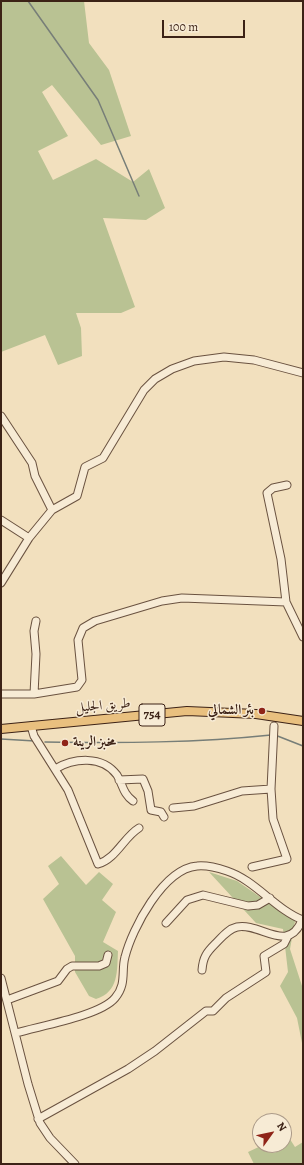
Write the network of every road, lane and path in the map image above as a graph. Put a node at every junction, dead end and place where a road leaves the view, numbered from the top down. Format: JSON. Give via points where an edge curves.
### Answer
{"nodes":[{"id":1,"x":303,"y":373,"type":"edge"},
{"id":2,"x":1,"y":416,"type":"edge"},
{"id":3,"x":287,"y":485,"type":"dead end"},
{"id":4,"x":52,"y":510,"type":"junction"},
{"id":5,"x":1,"y":520,"type":"edge"},
{"id":6,"x":29,"y":538,"type":"junction"},
{"id":7,"x":1,"y":583,"type":"edge"},
{"id":8,"x":286,"y":602,"type":"junction"},
{"id":9,"x":36,"y":621,"type":"dead end"},
{"id":10,"x":303,"y":637,"type":"edge"},
{"id":11,"x":1,"y":694,"type":"edge"},
{"id":12,"x":34,"y":694,"type":"junction"},
{"id":13,"x":303,"y":721,"type":"edge"},
{"id":14,"x":31,"y":726,"type":"junction"},
{"id":15,"x":274,"y":726,"type":"dead end"},
{"id":16,"x":1,"y":729,"type":"edge"},
{"id":17,"x":55,"y":769,"type":"junction"},
{"id":18,"x":119,"y":780,"type":"junction"},
{"id":19,"x":271,"y":789,"type":"junction"},
{"id":20,"x":133,"y":801,"type":"dead end"},
{"id":21,"x":173,"y":808,"type":"dead end"},
{"id":22,"x":164,"y":817,"type":"dead end"},
{"id":23,"x":139,"y":828,"type":"dead end"},
{"id":24,"x":252,"y":867,"type":"dead end"},
{"id":25,"x":270,"y":898,"type":"junction"},
{"id":26,"x":302,"y":920,"type":"edge"},
{"id":27,"x":166,"y":923,"type":"dead end"},
{"id":28,"x":288,"y":936,"type":"junction"},
{"id":29,"x":108,"y":955,"type":"dead end"},
{"id":30,"x":202,"y":970,"type":"dead end"},
{"id":31,"x":1,"y":978,"type":"edge"},
{"id":32,"x":7,"y":1000,"type":"junction"},
{"id":33,"x":16,"y":1033,"type":"junction"},
{"id":34,"x":38,"y":1119,"type":"junction"},
{"id":35,"x":75,"y":1164,"type":"edge"}],
"edges":[{"from":1,"to":4,"type":"street","via":[[254,360],[224,357],[194,361],[172,369],[155,379],[144,390],[103,458],[85,468],[77,496]]},
{"from":2,"to":4,"type":"street","via":[[32,463],[35,476]]},
{"from":3,"to":8,"type":"street","via":[[273,488],[267,493],[281,559]]},
{"from":4,"to":6,"type":"street"},
{"from":5,"to":6,"type":"street"},
{"from":6,"to":7,"type":"street"},
{"from":8,"to":10,"type":"street"},
{"from":8,"to":12,"type":"street","via":[[182,598],[95,621],[83,628],[79,635],[82,680],[80,684],[72,688]]},
{"from":9,"to":12,"type":"street"},
{"from":11,"to":12,"type":"street"},
{"from":13,"to":14,"type":"main road","name":"طريق الجليل","number":"754","via":[[256,714],[187,711]]},
{"from":14,"to":16,"type":"main road","name":"طريق الجليل","number":"754"},
{"from":14,"to":17,"type":"street","via":[[34,736]]},
{"from":15,"to":19,"type":"street"},
{"from":17,"to":18,"type":"street","via":[[73,761],[88,760],[111,769]]},
{"from":17,"to":23,"type":"street","via":[[68,790],[98,864],[110,857],[130,834]]},
{"from":18,"to":20,"type":"street","via":[[127,797]]},
{"from":18,"to":22,"type":"street","via":[[143,779],[148,790],[151,810],[161,812]]},
{"from":19,"to":21,"type":"street","via":[[242,790],[194,806]]},
{"from":19,"to":24,"type":"street","via":[[273,819],[287,859]]},
{"from":25,"to":26,"type":"street"},
{"from":25,"to":27,"type":"street","via":[[258,905],[248,906],[204,895],[187,900]]},
{"from":25,"to":33,"type":"street","via":[[241,877],[226,870],[196,866],[183,870],[175,875],[147,906],[139,919],[124,959],[124,974],[115,998],[102,1007],[80,1016]]},
{"from":26,"to":28,"type":"street","via":[[296,930]]},
{"from":28,"to":30,"type":"street","via":[[234,928],[206,952]]},
{"from":28,"to":34,"type":"street","via":[[284,944],[264,956],[266,972],[226,998],[213,1011],[206,1011],[128,1069]]},
{"from":29,"to":32,"type":"street","via":[[106,962],[99,966],[72,966],[58,980]]},
{"from":31,"to":32,"type":"street"},
{"from":32,"to":33,"type":"street"},
{"from":33,"to":34,"type":"street"},
{"from":34,"to":35,"type":"street","via":[[50,1138]]}]}
